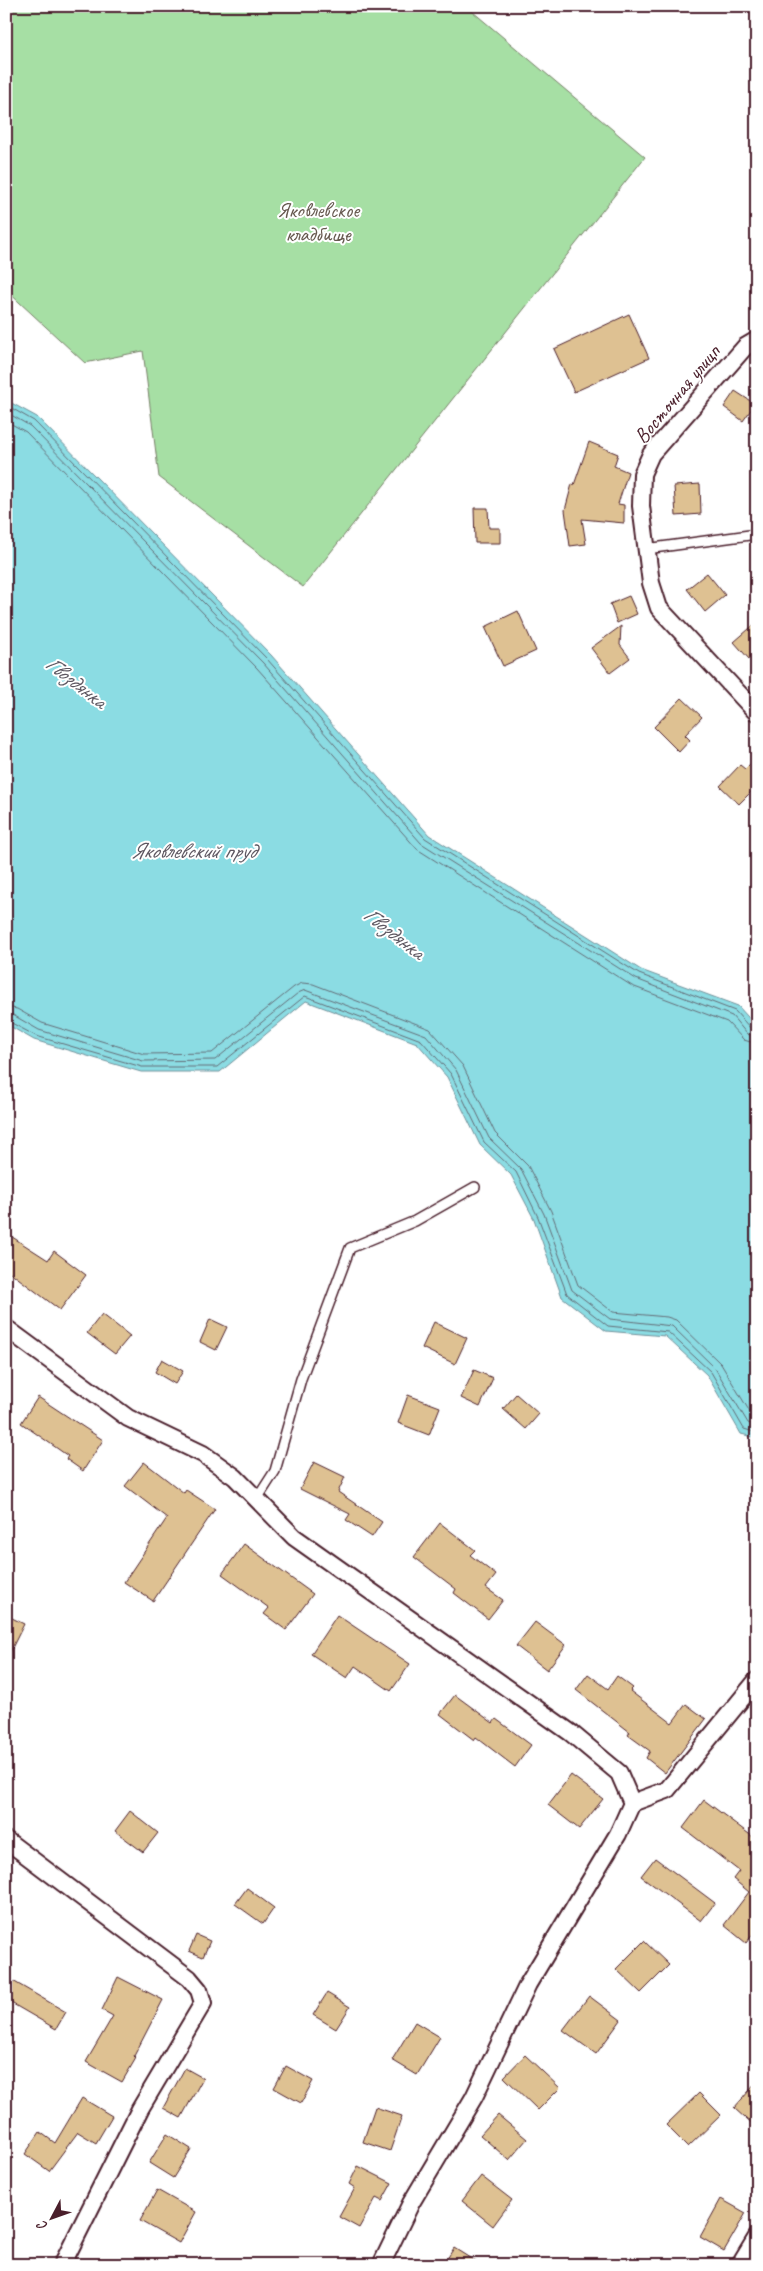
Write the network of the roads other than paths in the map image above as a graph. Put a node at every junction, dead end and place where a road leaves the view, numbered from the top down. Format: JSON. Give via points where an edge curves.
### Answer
{"nodes":[{"id":1,"x":757,"y":340,"type":"edge"},
{"id":2,"x":757,"y":534,"type":"edge"},
{"id":3,"x":646,"y":549,"type":"junction"},
{"id":4,"x":757,"y":713,"type":"edge"},
{"id":5,"x":476,"y":1187,"type":"dead end"},
{"id":6,"x":6,"y":1328,"type":"edge"},
{"id":7,"x":257,"y":1499,"type":"junction"},
{"id":8,"x":757,"y":1680,"type":"edge"},
{"id":9,"x":632,"y":1803,"type":"junction"},
{"id":10,"x":6,"y":1840,"type":"edge"},
{"id":11,"x":757,"y":2237,"type":"edge"},
{"id":12,"x":62,"y":2265,"type":"edge"},
{"id":13,"x":381,"y":2265,"type":"edge"},
{"id":14,"x":740,"y":2265,"type":"edge"}],
"edges":[{"from":1,"to":3,"type":"street","name":"Восточная улицп","via":[[745,347],[651,454],[642,474],[641,506]]},
{"from":2,"to":3,"type":"lane"},
{"from":3,"to":4,"type":"street","name":"Восточная улицп","via":[[659,608]]},
{"from":5,"to":7,"type":"lane","via":[[415,1221],[350,1248],[301,1379],[275,1471]]},
{"from":6,"to":7,"type":"street","via":[[128,1418],[203,1454],[235,1477]]},
{"from":7,"to":9,"type":"street","via":[[294,1537],[571,1734],[619,1774]]},
{"from":8,"to":9,"type":"street","via":[[667,1790]]},
{"from":9,"to":13,"type":"street","via":[[618,1834],[528,1984],[474,2097],[411,2203]]},
{"from":10,"to":12,"type":"street","via":[[189,1978],[199,1990],[203,2003],[140,2109]]},
{"from":11,"to":14,"type":"street"}]}
